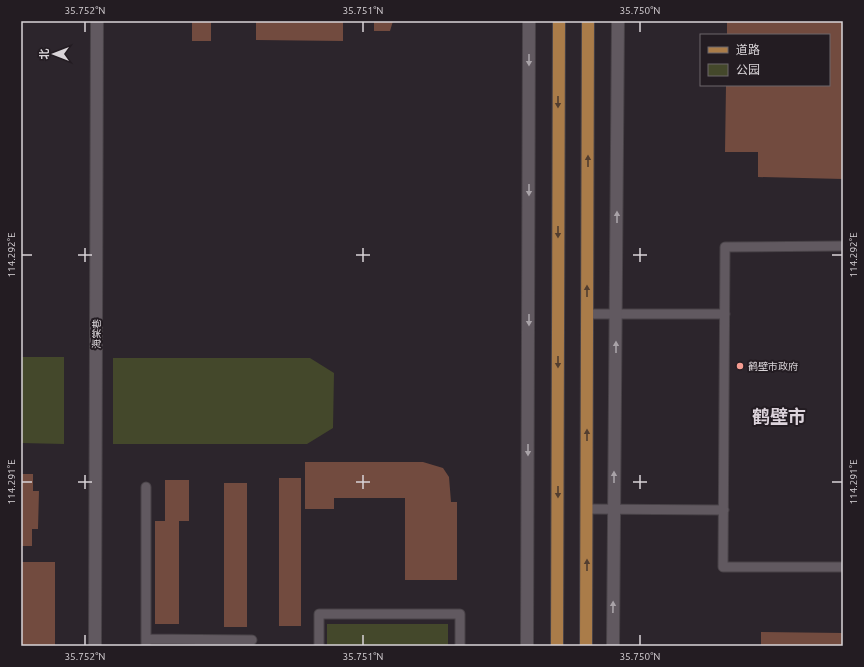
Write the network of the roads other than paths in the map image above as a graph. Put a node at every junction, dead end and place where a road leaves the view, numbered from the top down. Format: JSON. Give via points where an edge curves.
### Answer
{"nodes":[{"id":1,"x":97,"y":21,"type":"edge"},
{"id":2,"x":529,"y":21,"type":"edge"},
{"id":3,"x":559,"y":21,"type":"edge"},
{"id":4,"x":588,"y":21,"type":"edge"},
{"id":5,"x":618,"y":21,"type":"edge"},
{"id":6,"x":843,"y":246,"type":"edge"},
{"id":7,"x":587,"y":314,"type":"junction"},
{"id":8,"x":616,"y":314,"type":"junction"},
{"id":9,"x":725,"y":314,"type":"junction"},
{"id":10,"x":146,"y":487,"type":"dead end"},
{"id":11,"x":587,"y":509,"type":"junction"},
{"id":12,"x":614,"y":509,"type":"junction"},
{"id":13,"x":724,"y":510,"type":"junction"},
{"id":14,"x":843,"y":567,"type":"edge"},
{"id":15,"x":252,"y":640,"type":"dead end"},
{"id":16,"x":146,"y":643,"type":"edge"},
{"id":17,"x":95,"y":646,"type":"edge"},
{"id":18,"x":319,"y":646,"type":"edge"},
{"id":19,"x":460,"y":646,"type":"edge"},
{"id":20,"x":527,"y":646,"type":"edge"},
{"id":21,"x":557,"y":646,"type":"edge"},
{"id":22,"x":586,"y":646,"type":"edge"},
{"id":23,"x":613,"y":646,"type":"edge"}],
"edges":[{"from":1,"to":17,"type":"street","name":"海棠巷"},
{"from":2,"to":20,"type":"street","one_way":true},
{"from":3,"to":21,"type":"main road","one_way":true},
{"from":7,"to":4,"type":"main road","one_way":true},
{"from":8,"to":5,"type":"street","one_way":true},
{"from":6,"to":9,"type":"lane","via":[[725,247]]},
{"from":7,"to":8,"type":"lane"},
{"from":11,"to":7,"type":"main road","one_way":true},
{"from":8,"to":9,"type":"lane"},
{"from":12,"to":8,"type":"street","one_way":true},
{"from":9,"to":13,"type":"lane"},
{"from":10,"to":16,"type":"lane"},
{"from":11,"to":12,"type":"lane"},
{"from":22,"to":11,"type":"main road","one_way":true},
{"from":12,"to":13,"type":"lane"},
{"from":23,"to":12,"type":"street","one_way":true},
{"from":13,"to":14,"type":"lane","via":[[723,566]]},
{"from":15,"to":16,"type":"lane"},
{"from":18,"to":19,"type":"lane","via":[[319,614],[460,614]]}]}
